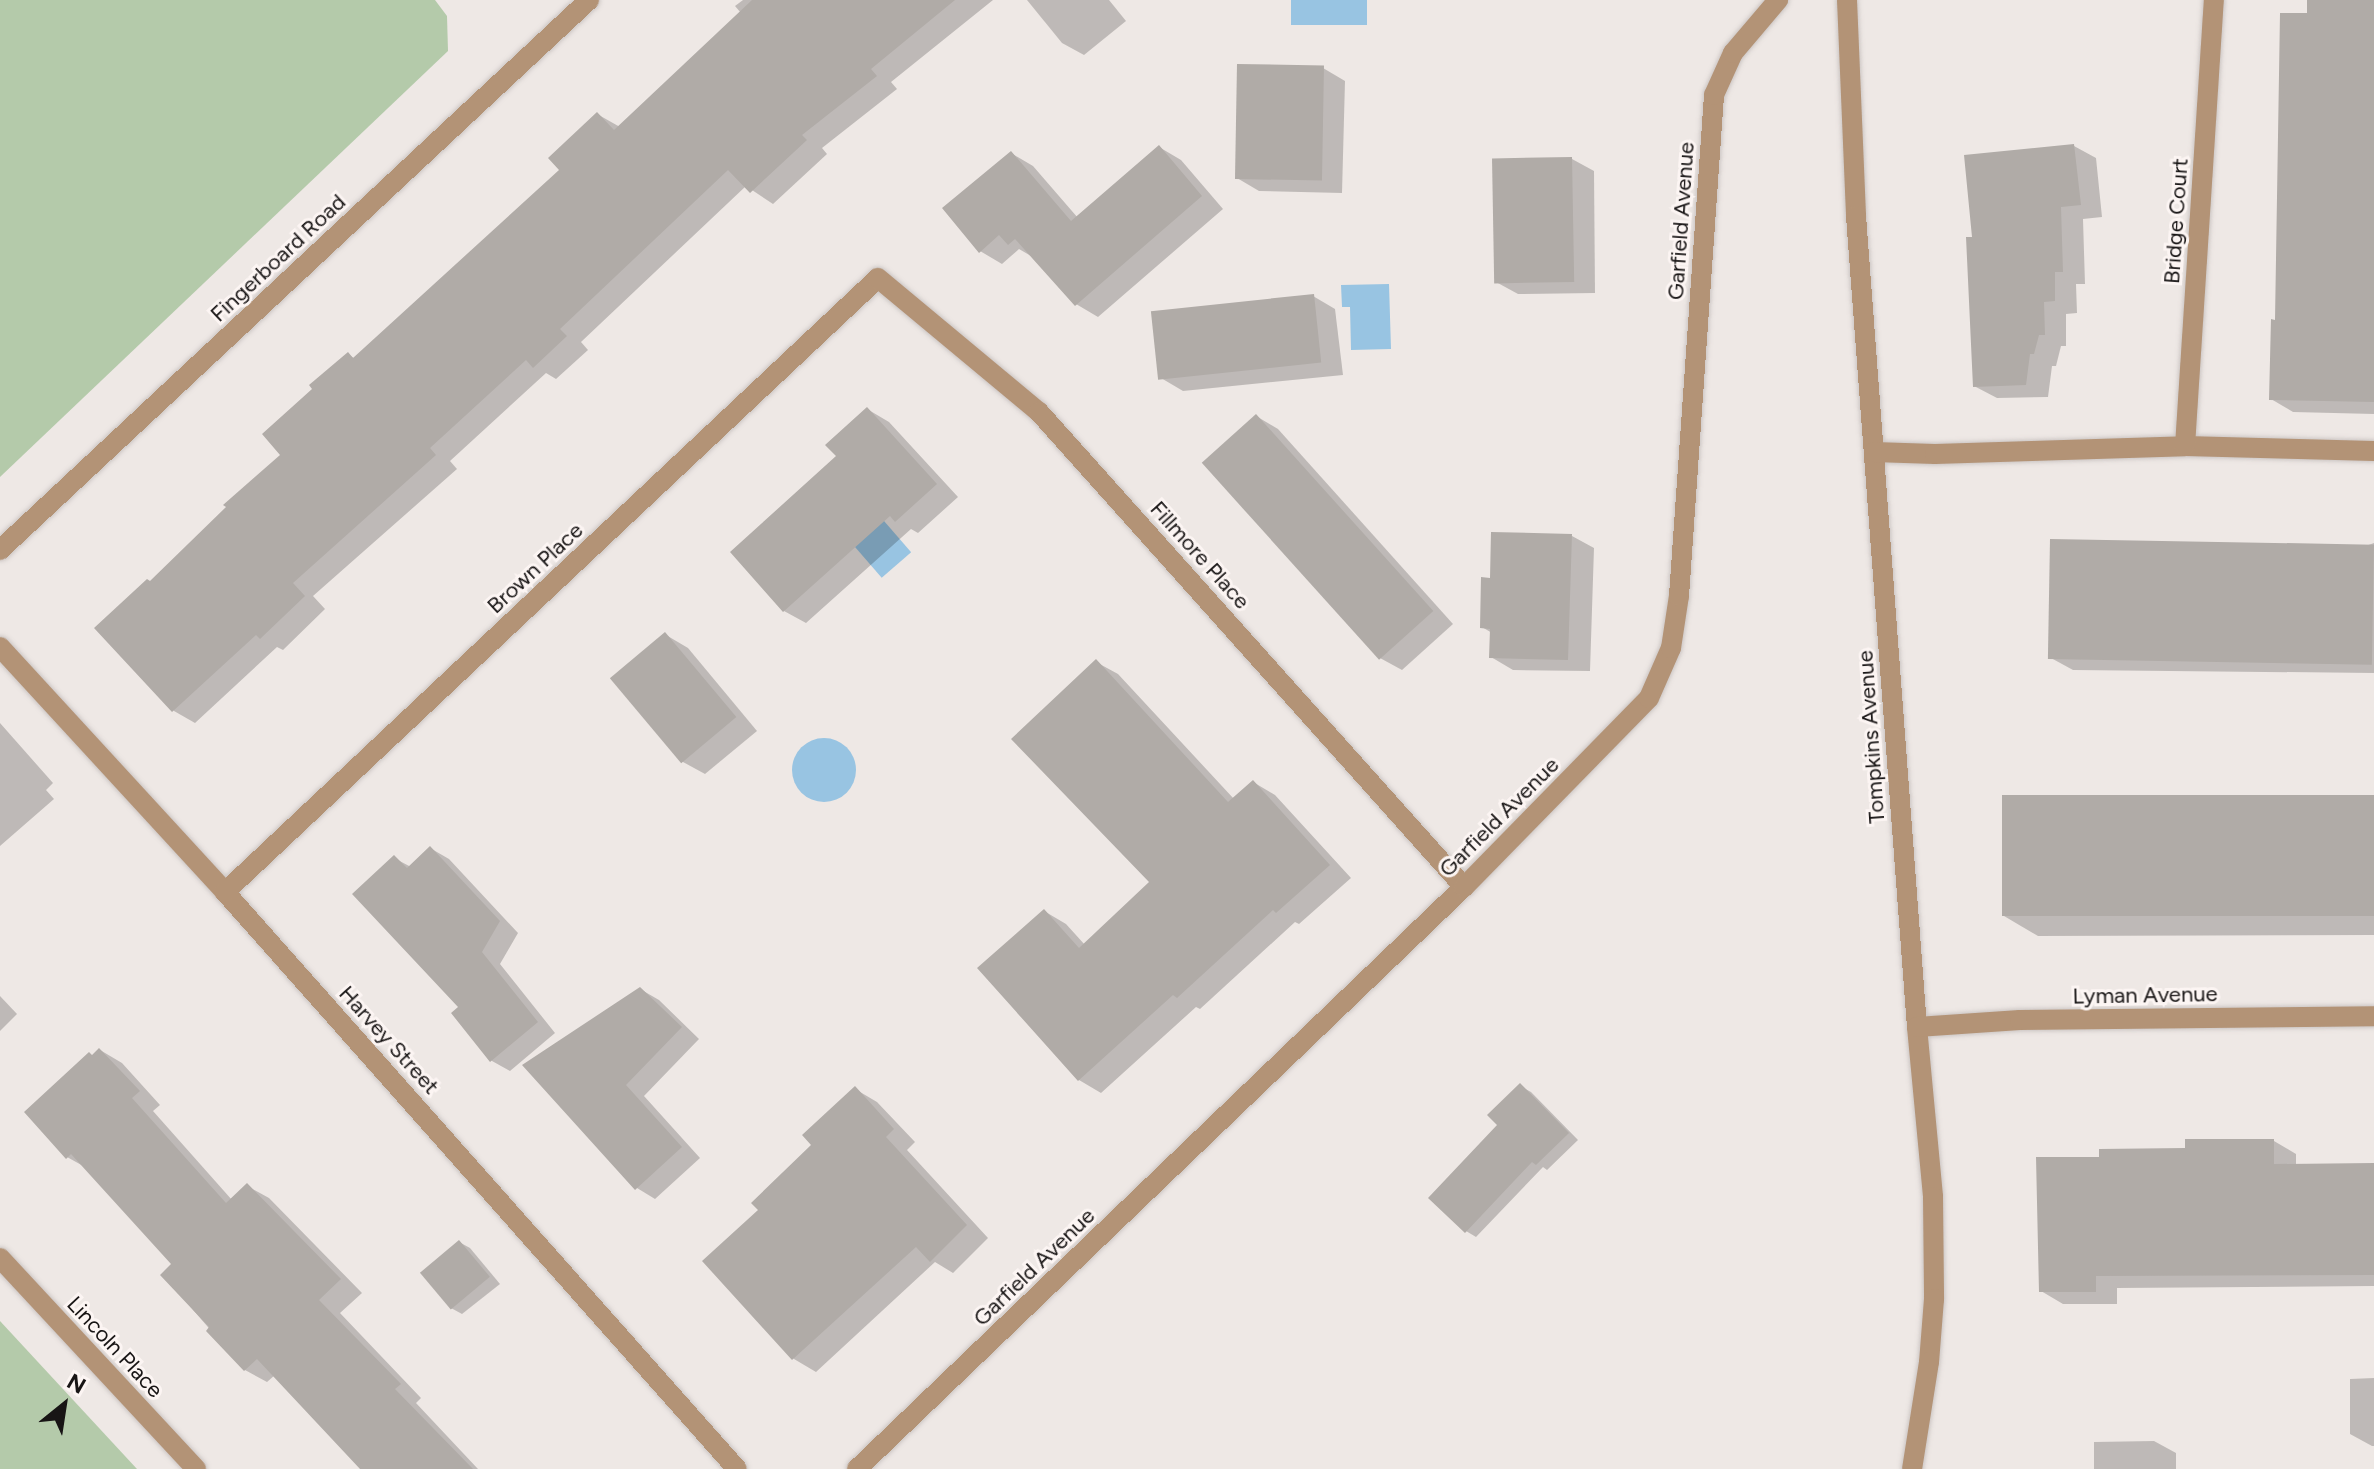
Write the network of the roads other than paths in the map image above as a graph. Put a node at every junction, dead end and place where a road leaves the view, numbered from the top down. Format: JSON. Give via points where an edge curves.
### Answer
{"nodes":[{"id":1,"x":589,"y":0,"type":"edge"},
{"id":2,"x":1778,"y":0,"type":"edge"},
{"id":3,"x":1847,"y":0,"type":"edge"},
{"id":4,"x":2214,"y":0,"type":"edge"},
{"id":5,"x":878,"y":278,"type":"joint"},
{"id":6,"x":2185,"y":446,"type":"junction"},
{"id":7,"x":2374,"y":451,"type":"edge"},
{"id":8,"x":1874,"y":452,"type":"junction"},
{"id":9,"x":0,"y":550,"type":"edge"},
{"id":10,"x":0,"y":647,"type":"edge"},
{"id":11,"x":1464,"y":887,"type":"junction"},
{"id":12,"x":225,"y":892,"type":"junction"},
{"id":13,"x":2374,"y":1016,"type":"edge"},
{"id":14,"x":1917,"y":1027,"type":"junction"},
{"id":15,"x":0,"y":1258,"type":"edge"},
{"id":16,"x":196,"y":1469,"type":"edge"},
{"id":17,"x":737,"y":1469,"type":"edge"},
{"id":18,"x":857,"y":1469,"type":"edge"},
{"id":19,"x":1912,"y":1469,"type":"edge"}],
"edges":[{"from":1,"to":9,"type":"street","name":"Fingerboard Road"},
{"from":2,"to":11,"type":"street","name":"Garfield Avenue","via":[[1733,53],[1714,95],[1671,648],[1649,698]]},
{"from":3,"to":8,"type":"street","name":"Tompkins Avenue"},
{"from":4,"to":6,"type":"street","name":"Bridge Court"},
{"from":5,"to":11,"type":"street","name":"Fillmore Place","via":[[1039,412]]},
{"from":5,"to":12,"type":"street","name":"Brown Place"},
{"from":6,"to":7,"type":"street"},
{"from":6,"to":8,"type":"street"},
{"from":8,"to":14,"type":"street","name":"Tompkins Avenue"},
{"from":10,"to":12,"type":"street","name":"Harvey Street"},
{"from":11,"to":18,"type":"street","name":"Garfield Avenue"},
{"from":12,"to":17,"type":"street","name":"Harvey Street"},
{"from":13,"to":14,"type":"street","name":"Lyman Avenue","via":[[2020,1020]]},
{"from":14,"to":19,"type":"street","name":"Tompkins Avenue","via":[[1933,1197],[1934,1299],[1926,1392]]},
{"from":15,"to":16,"type":"street","name":"Lincoln Place"}]}
